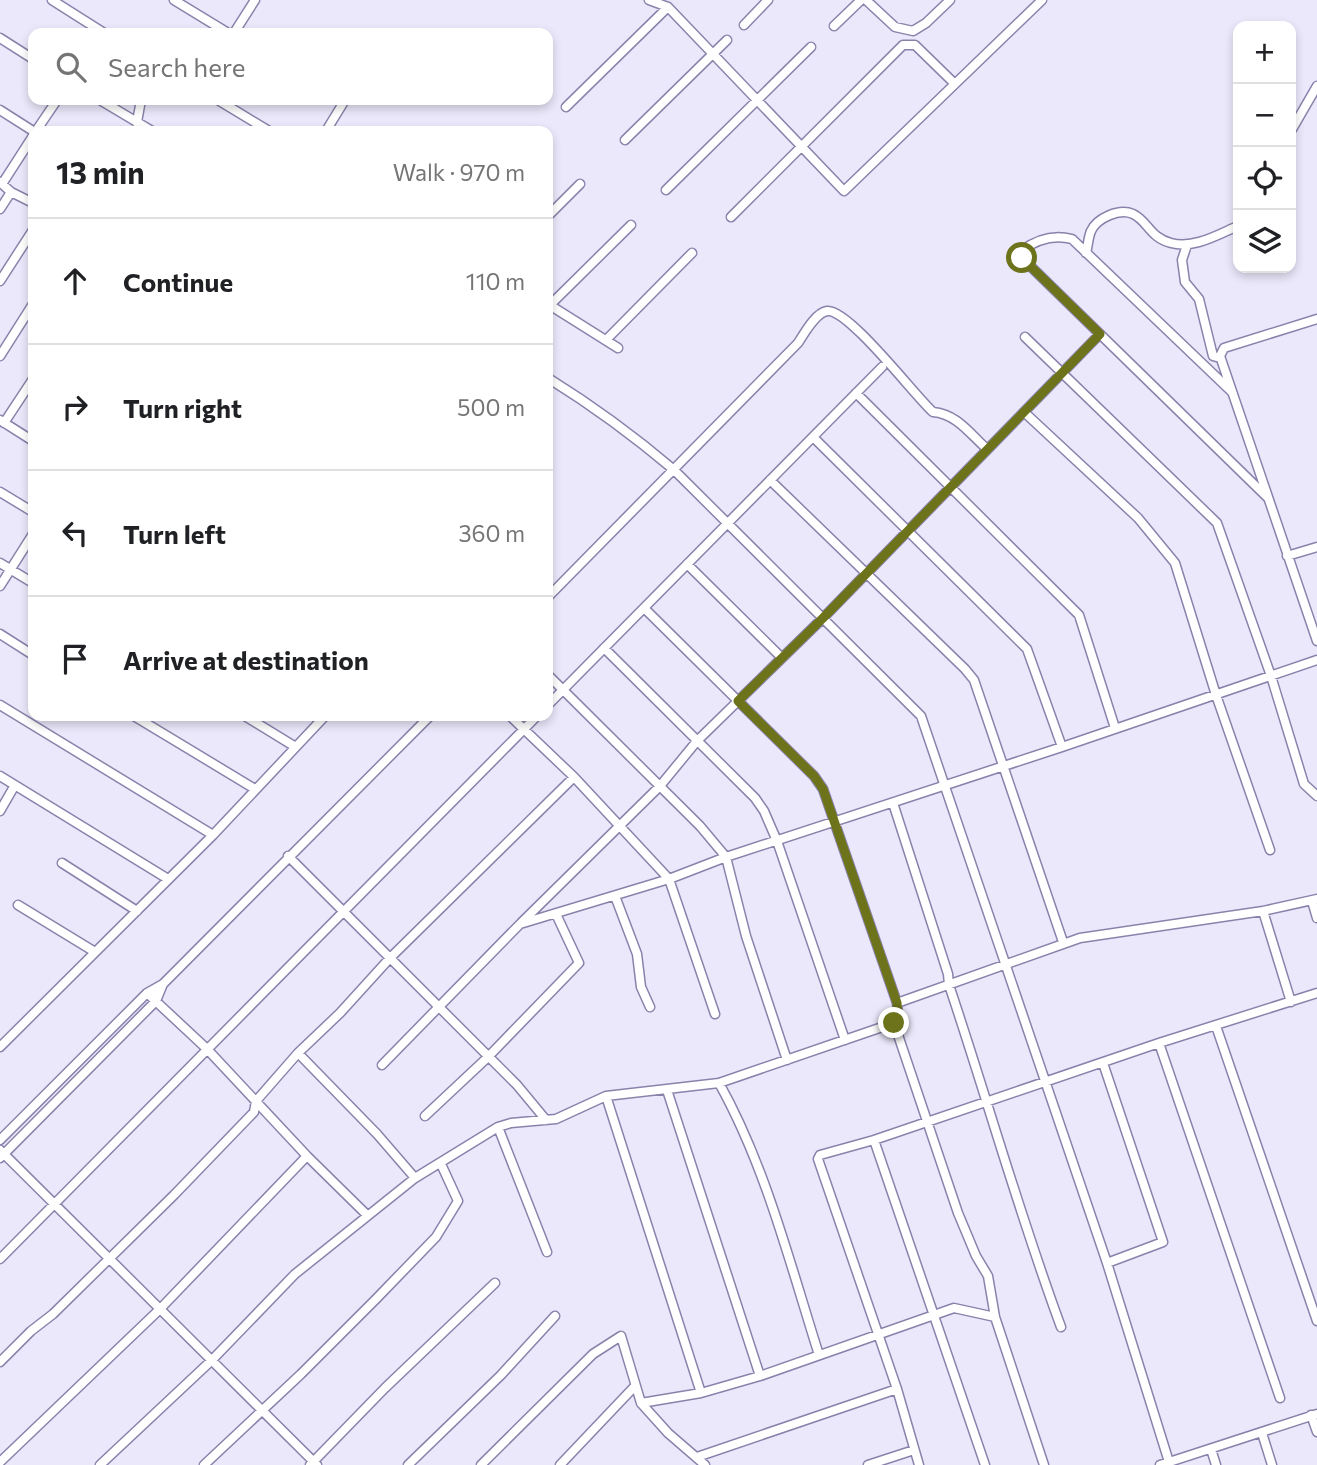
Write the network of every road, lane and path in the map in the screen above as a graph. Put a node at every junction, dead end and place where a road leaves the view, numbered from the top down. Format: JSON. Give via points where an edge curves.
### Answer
{"nodes":[{"id":1,"x":52,"y":0,"type":"edge"},
{"id":2,"x":255,"y":0,"type":"edge"},
{"id":3,"x":649,"y":0,"type":"edge"},
{"id":4,"x":768,"y":0,"type":"edge"},
{"id":5,"x":861,"y":0,"type":"edge"},
{"id":6,"x":866,"y":0,"type":"edge"},
{"id":7,"x":950,"y":0,"type":"edge"},
{"id":8,"x":1042,"y":0,"type":"edge"},
{"id":9,"x":177,"y":1,"type":"edge"},
{"id":10,"x":668,"y":7,"type":"junction"},
{"id":11,"x":744,"y":25,"type":"dead end"},
{"id":12,"x":834,"y":26,"type":"dead end"},
{"id":13,"x":95,"y":28,"type":"edge"},
{"id":14,"x":220,"y":28,"type":"edge"},
{"id":15,"x":237,"y":28,"type":"edge"},
{"id":16,"x":0,"y":38,"type":"edge"},
{"id":17,"x":727,"y":40,"type":"dead end"},
{"id":18,"x":811,"y":47,"type":"dead end"},
{"id":19,"x":713,"y":54,"type":"junction"},
{"id":20,"x":28,"y":56,"type":"edge"},
{"id":21,"x":955,"y":84,"type":"junction"},
{"id":22,"x":1317,"y":86,"type":"edge"},
{"id":23,"x":757,"y":100,"type":"junction"},
{"id":24,"x":54,"y":105,"type":"edge"},
{"id":25,"x":107,"y":105,"type":"edge"},
{"id":26,"x":140,"y":105,"type":"edge"},
{"id":27,"x":226,"y":105,"type":"edge"},
{"id":28,"x":339,"y":105,"type":"edge"},
{"id":29,"x":566,"y":107,"type":"dead end"},
{"id":30,"x":0,"y":110,"type":"edge"},
{"id":31,"x":1296,"y":122,"type":"edge"},
{"id":32,"x":39,"y":126,"type":"edge"},
{"id":33,"x":137,"y":126,"type":"edge"},
{"id":34,"x":138,"y":126,"type":"edge"},
{"id":35,"x":261,"y":126,"type":"edge"},
{"id":36,"x":328,"y":126,"type":"edge"},
{"id":37,"x":28,"y":129,"type":"edge"},
{"id":38,"x":625,"y":140,"type":"dead end"},
{"id":39,"x":28,"y":142,"type":"edge"},
{"id":40,"x":801,"y":146,"type":"junction"},
{"id":41,"x":1,"y":183,"type":"edge"},
{"id":42,"x":580,"y":184,"type":"dead end"},
{"id":43,"x":666,"y":190,"type":"dead end"},
{"id":44,"x":11,"y":192,"type":"junction"},
{"id":45,"x":28,"y":200,"type":"edge"},
{"id":46,"x":0,"y":209,"type":"edge"},
{"id":47,"x":553,"y":211,"type":"edge"},
{"id":48,"x":731,"y":216,"type":"dead end"},
{"id":49,"x":631,"y":225,"type":"dead end"},
{"id":50,"x":1233,"y":228,"type":"edge"},
{"id":51,"x":28,"y":238,"type":"edge"},
{"id":52,"x":1187,"y":245,"type":"junction"},
{"id":53,"x":692,"y":253,"type":"dead end"},
{"id":54,"x":1086,"y":253,"type":"junction"},
{"id":55,"x":0,"y":281,"type":"edge"},
{"id":56,"x":553,"y":301,"type":"edge"},
{"id":57,"x":553,"y":307,"type":"edge"},
{"id":58,"x":28,"y":312,"type":"edge"},
{"id":59,"x":1317,"y":319,"type":"edge"},
{"id":60,"x":1100,"y":334,"type":"junction"},
{"id":61,"x":1025,"y":337,"type":"dead end"},
{"id":62,"x":606,"y":340,"type":"junction"},
{"id":63,"x":618,"y":348,"type":"dead end"},
{"id":64,"x":0,"y":356,"type":"edge"},
{"id":65,"x":1220,"y":358,"type":"junction"},
{"id":66,"x":882,"y":367,"type":"dead end"},
{"id":67,"x":1063,"y":371,"type":"junction"},
{"id":68,"x":553,"y":381,"type":"edge"},
{"id":69,"x":28,"y":386,"type":"edge"},
{"id":70,"x":1232,"y":392,"type":"junction"},
{"id":71,"x":856,"y":393,"type":"junction"},
{"id":72,"x":1024,"y":412,"type":"junction"},
{"id":73,"x":2,"y":421,"type":"edge"},
{"id":74,"x":813,"y":437,"type":"junction"},
{"id":75,"x":28,"y":438,"type":"edge"},
{"id":76,"x":987,"y":449,"type":"junction"},
{"id":77,"x":674,"y":470,"type":"junction"},
{"id":78,"x":770,"y":480,"type":"junction"},
{"id":79,"x":950,"y":488,"type":"junction"},
{"id":80,"x":0,"y":492,"type":"edge"},
{"id":81,"x":1268,"y":498,"type":"junction"},
{"id":82,"x":28,"y":509,"type":"edge"},
{"id":83,"x":727,"y":524,"type":"junction"},
{"id":84,"x":908,"y":531,"type":"junction"},
{"id":85,"x":28,"y":542,"type":"edge"},
{"id":86,"x":1317,"y":547,"type":"edge"},
{"id":87,"x":1287,"y":556,"type":"junction"},
{"id":88,"x":0,"y":563,"type":"edge"},
{"id":89,"x":687,"y":564,"type":"junction"},
{"id":90,"x":10,"y":569,"type":"junction"},
{"id":91,"x":867,"y":573,"type":"junction"},
{"id":92,"x":28,"y":580,"type":"edge"},
{"id":93,"x":0,"y":586,"type":"edge"},
{"id":94,"x":553,"y":592,"type":"edge"},
{"id":95,"x":643,"y":608,"type":"junction"},
{"id":96,"x":823,"y":618,"type":"junction"},
{"id":97,"x":0,"y":634,"type":"edge"},
{"id":98,"x":1317,"y":641,"type":"edge"},
{"id":99,"x":604,"y":648,"type":"junction"},
{"id":100,"x":28,"y":651,"type":"edge"},
{"id":101,"x":782,"y":658,"type":"junction"},
{"id":102,"x":1317,"y":660,"type":"edge"},
{"id":103,"x":1271,"y":676,"type":"junction"},
{"id":104,"x":553,"y":680,"type":"edge"},
{"id":105,"x":563,"y":690,"type":"junction"},
{"id":106,"x":1216,"y":695,"type":"junction"},
{"id":107,"x":553,"y":700,"type":"edge"},
{"id":108,"x":738,"y":701,"type":"junction"},
{"id":109,"x":0,"y":705,"type":"edge"},
{"id":110,"x":142,"y":721,"type":"edge"},
{"id":111,"x":253,"y":721,"type":"edge"},
{"id":112,"x":319,"y":721,"type":"edge"},
{"id":113,"x":425,"y":721,"type":"edge"},
{"id":114,"x":515,"y":721,"type":"edge"},
{"id":115,"x":532,"y":721,"type":"edge"},
{"id":116,"x":1115,"y":728,"type":"junction"},
{"id":117,"x":523,"y":729,"type":"junction"},
{"id":118,"x":697,"y":741,"type":"junction"},
{"id":119,"x":294,"y":746,"type":"junction"},
{"id":120,"x":1062,"y":747,"type":"junction"},
{"id":121,"x":1004,"y":766,"type":"junction"},
{"id":122,"x":0,"y":776,"type":"edge"},
{"id":123,"x":573,"y":777,"type":"junction"},
{"id":124,"x":15,"y":785,"type":"junction"},
{"id":125,"x":944,"y":785,"type":"junction"},
{"id":126,"x":660,"y":786,"type":"junction"},
{"id":127,"x":255,"y":789,"type":"junction"},
{"id":128,"x":1317,"y":796,"type":"edge"},
{"id":129,"x":893,"y":803,"type":"junction"},
{"id":130,"x":0,"y":811,"type":"edge"},
{"id":131,"x":835,"y":822,"type":"junction"},
{"id":132,"x":620,"y":826,"type":"junction"},
{"id":133,"x":213,"y":835,"type":"junction"},
{"id":134,"x":777,"y":841,"type":"junction"},
{"id":135,"x":1270,"y":850,"type":"dead end"},
{"id":136,"x":288,"y":856,"type":"junction"},
{"id":137,"x":726,"y":857,"type":"junction"},
{"id":138,"x":62,"y":863,"type":"dead end"},
{"id":139,"x":168,"y":879,"type":"junction"},
{"id":140,"x":669,"y":880,"type":"junction"},
{"id":141,"x":615,"y":896,"type":"junction"},
{"id":142,"x":1314,"y":900,"type":"edge"},
{"id":143,"x":18,"y":905,"type":"dead end"},
{"id":144,"x":136,"y":911,"type":"junction"},
{"id":145,"x":343,"y":911,"type":"junction"},
{"id":146,"x":1263,"y":911,"type":"junction"},
{"id":147,"x":556,"y":914,"type":"junction"},
{"id":148,"x":1317,"y":919,"type":"edge"},
{"id":149,"x":520,"y":924,"type":"junction"},
{"id":150,"x":1063,"y":942,"type":"junction"},
{"id":151,"x":95,"y":952,"type":"junction"},
{"id":152,"x":390,"y":958,"type":"junction"},
{"id":153,"x":1005,"y":964,"type":"junction"},
{"id":154,"x":163,"y":984,"type":"junction"},
{"id":155,"x":949,"y":985,"type":"junction"},
{"id":156,"x":147,"y":993,"type":"junction"},
{"id":157,"x":1317,"y":993,"type":"edge"},
{"id":158,"x":156,"y":1001,"type":"junction"},
{"id":159,"x":1291,"y":1002,"type":"junction"},
{"id":160,"x":897,"y":1003,"type":"junction"},
{"id":161,"x":650,"y":1007,"type":"dead end"},
{"id":162,"x":440,"y":1008,"type":"junction"},
{"id":163,"x":715,"y":1014,"type":"dead end"},
{"id":164,"x":894,"y":1023,"type":"junction"},
{"id":165,"x":1216,"y":1026,"type":"junction"},
{"id":166,"x":4,"y":1037,"type":"edge"},
{"id":167,"x":845,"y":1040,"type":"junction"},
{"id":168,"x":1159,"y":1042,"type":"junction"},
{"id":169,"x":0,"y":1047,"type":"edge"},
{"id":170,"x":207,"y":1049,"type":"junction"},
{"id":171,"x":298,"y":1053,"type":"junction"},
{"id":172,"x":488,"y":1057,"type":"junction"},
{"id":173,"x":787,"y":1060,"type":"junction"},
{"id":174,"x":1103,"y":1063,"type":"junction"},
{"id":175,"x":382,"y":1065,"type":"dead end"},
{"id":176,"x":1045,"y":1082,"type":"junction"},
{"id":177,"x":719,"y":1083,"type":"junction"},
{"id":178,"x":667,"y":1090,"type":"junction"},
{"id":179,"x":606,"y":1096,"type":"junction"},
{"id":180,"x":256,"y":1101,"type":"junction"},
{"id":181,"x":988,"y":1102,"type":"junction"},
{"id":182,"x":425,"y":1116,"type":"dead end"},
{"id":183,"x":546,"y":1120,"type":"junction"},
{"id":184,"x":928,"y":1121,"type":"junction"},
{"id":185,"x":498,"y":1127,"type":"junction"},
{"id":186,"x":0,"y":1140,"type":"edge"},
{"id":187,"x":874,"y":1140,"type":"junction"},
{"id":188,"x":1,"y":1154,"type":"edge"},
{"id":189,"x":307,"y":1156,"type":"junction"},
{"id":190,"x":441,"y":1164,"type":"junction"},
{"id":191,"x":415,"y":1178,"type":"junction"},
{"id":192,"x":54,"y":1204,"type":"junction"},
{"id":193,"x":368,"y":1215,"type":"junction"},
{"id":194,"x":547,"y":1252,"type":"dead end"},
{"id":195,"x":0,"y":1259,"type":"edge"},
{"id":196,"x":109,"y":1259,"type":"junction"},
{"id":197,"x":1107,"y":1263,"type":"junction"},
{"id":198,"x":495,"y":1283,"type":"dead end"},
{"id":199,"x":160,"y":1309,"type":"junction"},
{"id":200,"x":934,"y":1315,"type":"junction"},
{"id":201,"x":555,"y":1317,"type":"dead end"},
{"id":202,"x":995,"y":1317,"type":"junction"},
{"id":203,"x":1317,"y":1321,"type":"edge"},
{"id":204,"x":1061,"y":1327,"type":"dead end"},
{"id":205,"x":878,"y":1335,"type":"junction"},
{"id":206,"x":819,"y":1355,"type":"junction"},
{"id":207,"x":212,"y":1360,"type":"junction"},
{"id":208,"x":0,"y":1362,"type":"edge"},
{"id":209,"x":760,"y":1376,"type":"junction"},
{"id":210,"x":635,"y":1387,"type":"junction"},
{"id":211,"x":897,"y":1389,"type":"junction"},
{"id":212,"x":701,"y":1393,"type":"junction"},
{"id":213,"x":1280,"y":1398,"type":"dead end"},
{"id":214,"x":641,"y":1403,"type":"junction"},
{"id":215,"x":263,"y":1409,"type":"junction"},
{"id":216,"x":1314,"y":1415,"type":"edge"},
{"id":217,"x":1317,"y":1432,"type":"edge"},
{"id":218,"x":1262,"y":1433,"type":"junction"},
{"id":219,"x":1211,"y":1449,"type":"junction"},
{"id":220,"x":914,"y":1450,"type":"junction"},
{"id":221,"x":697,"y":1457,"type":"junction"},
{"id":222,"x":0,"y":1462,"type":"edge"},
{"id":223,"x":314,"y":1464,"type":"edge"},
{"id":224,"x":1164,"y":1464,"type":"edge"},
{"id":225,"x":100,"y":1465,"type":"edge"},
{"id":226,"x":204,"y":1465,"type":"edge"},
{"id":227,"x":408,"y":1465,"type":"edge"},
{"id":228,"x":481,"y":1465,"type":"edge"},
{"id":229,"x":560,"y":1465,"type":"edge"},
{"id":230,"x":705,"y":1465,"type":"edge"},
{"id":231,"x":868,"y":1465,"type":"edge"},
{"id":232,"x":919,"y":1465,"type":"edge"},
{"id":233,"x":985,"y":1465,"type":"edge"},
{"id":234,"x":1044,"y":1465,"type":"edge"},
{"id":235,"x":1216,"y":1465,"type":"edge"},
{"id":236,"x":1272,"y":1465,"type":"edge"}],
"edges":[{"from":1,"to":13,"type":"street"},
{"from":2,"to":15,"type":"street"},
{"from":3,"to":10,"type":"street"},
{"from":4,"to":11,"type":"street"},
{"from":5,"to":12,"type":"street"},
{"from":6,"to":7,"type":"street","via":[[895,27],[912,31]]},
{"from":8,"to":21,"type":"street"},
{"from":9,"to":14,"type":"street"},
{"from":10,"to":19,"type":"street"},
{"from":10,"to":29,"type":"street"},
{"from":16,"to":20,"type":"street"},
{"from":17,"to":19,"type":"street"},
{"from":18,"to":23,"type":"street"},
{"from":19,"to":23,"type":"street"},
{"from":19,"to":38,"type":"street"},
{"from":21,"to":40,"type":"street","via":[[915,45],[903,45]]},
{"from":21,"to":40,"type":"street","via":[[844,191]]},
{"from":22,"to":31,"type":"street"},
{"from":23,"to":40,"type":"street"},
{"from":23,"to":43,"type":"street"},
{"from":24,"to":32,"type":"street"},
{"from":25,"to":33,"type":"street"},
{"from":26,"to":34,"type":"street"},
{"from":27,"to":35,"type":"street"},
{"from":28,"to":36,"type":"street"},
{"from":30,"to":37,"type":"street"},
{"from":39,"to":41,"type":"street"},
{"from":40,"to":48,"type":"street"},
{"from":41,"to":44,"type":"street"},
{"from":42,"to":47,"type":"street"},
{"from":44,"to":45,"type":"street"},
{"from":44,"to":46,"type":"street"},
{"from":49,"to":56,"type":"street"},
{"from":50,"to":52,"type":"street"},
{"from":51,"to":55,"type":"street"},
{"from":52,"to":54,"type":"street","via":[[1155,237],[1135,215],[1123,212],[1095,225]]},
{"from":52,"to":65,"type":"street","via":[[1182,260],[1185,282],[1199,299],[1213,356]]},
{"from":53,"to":62,"type":"street"},
{"from":54,"to":60,"type":"street","via":[[1072,239],[1051,236],[1021,251],[1022,258]]},
{"from":54,"to":70,"type":"street"},
{"from":57,"to":62,"type":"street"},
{"from":58,"to":64,"type":"street"},
{"from":59,"to":65,"type":"street","via":[[1224,348]]},
{"from":60,"to":67,"type":"street"},
{"from":60,"to":81,"type":"street"},
{"from":61,"to":67,"type":"street"},
{"from":62,"to":63,"type":"street"},
{"from":65,"to":70,"type":"street"},
{"from":66,"to":71,"type":"street"},
{"from":67,"to":72,"type":"street"},
{"from":67,"to":103,"type":"street","via":[[1217,523]]},
{"from":68,"to":77,"type":"street"},
{"from":69,"to":73,"type":"street"},
{"from":70,"to":81,"type":"street"},
{"from":71,"to":74,"type":"street"},
{"from":71,"to":79,"type":"street"},
{"from":72,"to":76,"type":"street"},
{"from":72,"to":106,"type":"street","via":[[1138,517],[1175,563]]},
{"from":73,"to":75,"type":"street"},
{"from":74,"to":78,"type":"street"},
{"from":74,"to":84,"type":"street"},
{"from":76,"to":77,"type":"street","via":[[954,417],[933,412],[869,340],[835,312],[827,311],[818,315],[798,343]]},
{"from":76,"to":79,"type":"street"},
{"from":77,"to":83,"type":"street"},
{"from":77,"to":94,"type":"street"},
{"from":78,"to":83,"type":"street"},
{"from":78,"to":91,"type":"street"},
{"from":79,"to":84,"type":"street"},
{"from":79,"to":116,"type":"street","via":[[1079,615]]},
{"from":80,"to":82,"type":"street"},
{"from":81,"to":87,"type":"street"},
{"from":83,"to":89,"type":"street"},
{"from":83,"to":96,"type":"street"},
{"from":84,"to":91,"type":"street"},
{"from":84,"to":120,"type":"street","via":[[1027,649]]},
{"from":85,"to":90,"type":"street"},
{"from":86,"to":87,"type":"street"},
{"from":87,"to":98,"type":"street"},
{"from":88,"to":90,"type":"street"},
{"from":89,"to":95,"type":"street"},
{"from":89,"to":101,"type":"street"},
{"from":90,"to":92,"type":"street"},
{"from":90,"to":93,"type":"street"},
{"from":91,"to":96,"type":"street"},
{"from":91,"to":121,"type":"street","via":[[974,680]]},
{"from":95,"to":99,"type":"street"},
{"from":95,"to":108,"type":"street"},
{"from":96,"to":101,"type":"street"},
{"from":96,"to":125,"type":"street","via":[[921,716]]},
{"from":97,"to":100,"type":"street"},
{"from":99,"to":105,"type":"street"},
{"from":99,"to":118,"type":"street"},
{"from":101,"to":108,"type":"street"},
{"from":102,"to":103,"type":"street"},
{"from":103,"to":106,"type":"street"},
{"from":103,"to":128,"type":"street","via":[[1304,784]]},
{"from":104,"to":105,"type":"street"},
{"from":105,"to":107,"type":"street"},
{"from":105,"to":126,"type":"street"},
{"from":106,"to":116,"type":"street"},
{"from":106,"to":135,"type":"street"},
{"from":108,"to":118,"type":"street"},
{"from":108,"to":131,"type":"street","via":[[814,776]]},
{"from":109,"to":133,"type":"street"},
{"from":110,"to":127,"type":"street"},
{"from":111,"to":119,"type":"street"},
{"from":112,"to":119,"type":"street"},
{"from":113,"to":136,"type":"street"},
{"from":114,"to":117,"type":"street"},
{"from":115,"to":117,"type":"street"},
{"from":116,"to":120,"type":"street"},
{"from":117,"to":123,"type":"street"},
{"from":117,"to":145,"type":"street"},
{"from":118,"to":126,"type":"street"},
{"from":118,"to":134,"type":"street","via":[[755,798]]},
{"from":119,"to":127,"type":"street"},
{"from":120,"to":121,"type":"street"},
{"from":121,"to":125,"type":"street"},
{"from":121,"to":150,"type":"street"},
{"from":122,"to":124,"type":"street"},
{"from":123,"to":132,"type":"street"},
{"from":123,"to":152,"type":"street"},
{"from":124,"to":130,"type":"street"},
{"from":124,"to":139,"type":"street"},
{"from":125,"to":129,"type":"street"},
{"from":125,"to":153,"type":"street"},
{"from":126,"to":132,"type":"street"},
{"from":126,"to":137,"type":"street"},
{"from":127,"to":133,"type":"street"},
{"from":129,"to":131,"type":"street"},
{"from":129,"to":155,"type":"street"},
{"from":131,"to":134,"type":"street"},
{"from":131,"to":160,"type":"street"},
{"from":132,"to":140,"type":"street"},
{"from":132,"to":149,"type":"street"},
{"from":133,"to":139,"type":"street"},
{"from":134,"to":137,"type":"street"},
{"from":134,"to":167,"type":"street"},
{"from":136,"to":145,"type":"street"},
{"from":136,"to":154,"type":"street"},
{"from":137,"to":140,"type":"street"},
{"from":137,"to":173,"type":"street","via":[[746,936]]},
{"from":138,"to":144,"type":"street"},
{"from":139,"to":144,"type":"street"},
{"from":140,"to":141,"type":"street"},
{"from":140,"to":163,"type":"street"},
{"from":141,"to":147,"type":"street"},
{"from":141,"to":161,"type":"street","via":[[637,954],[641,987]]},
{"from":142,"to":146,"type":"street"},
{"from":142,"to":148,"type":"street"},
{"from":143,"to":151,"type":"street"},
{"from":144,"to":151,"type":"street"},
{"from":145,"to":152,"type":"street"},
{"from":145,"to":170,"type":"street"},
{"from":146,"to":150,"type":"street"},
{"from":146,"to":159,"type":"street"},
{"from":147,"to":149,"type":"street"},
{"from":147,"to":172,"type":"street","via":[[579,963]]},
{"from":149,"to":162,"type":"street"},
{"from":150,"to":153,"type":"street"},
{"from":151,"to":166,"type":"street"},
{"from":152,"to":162,"type":"street"},
{"from":152,"to":171,"type":"street"},
{"from":153,"to":155,"type":"street"},
{"from":153,"to":176,"type":"street"},
{"from":154,"to":156,"type":"street"},
{"from":154,"to":158,"type":"street"},
{"from":155,"to":160,"type":"street"},
{"from":155,"to":181,"type":"street"},
{"from":156,"to":158,"type":"street"},
{"from":156,"to":186,"type":"street"},
{"from":157,"to":159,"type":"street"},
{"from":158,"to":170,"type":"street"},
{"from":158,"to":188,"type":"street"},
{"from":159,"to":165,"type":"street"},
{"from":160,"to":164,"type":"street"},
{"from":162,"to":172,"type":"street"},
{"from":162,"to":175,"type":"street"},
{"from":164,"to":167,"type":"street"},
{"from":164,"to":184,"type":"street"},
{"from":165,"to":168,"type":"street"},
{"from":165,"to":203,"type":"street"},
{"from":166,"to":169,"type":"street"},
{"from":167,"to":173,"type":"street"},
{"from":168,"to":174,"type":"street"},
{"from":168,"to":213,"type":"street"},
{"from":170,"to":180,"type":"street"},
{"from":170,"to":192,"type":"street"},
{"from":171,"to":180,"type":"street"},
{"from":171,"to":191,"type":"street"},
{"from":172,"to":182,"type":"street"},
{"from":172,"to":183,"type":"street"},
{"from":173,"to":177,"type":"street"},
{"from":174,"to":176,"type":"street"},
{"from":174,"to":197,"type":"street","via":[[1163,1242]]},
{"from":176,"to":181,"type":"street"},
{"from":176,"to":197,"type":"street"},
{"from":177,"to":178,"type":"street"},
{"from":177,"to":206,"type":"street","via":[[742,1123]]},
{"from":178,"to":179,"type":"street"},
{"from":178,"to":209,"type":"street"},
{"from":179,"to":183,"type":"street"},
{"from":179,"to":212,"type":"street"},
{"from":180,"to":189,"type":"street"},
{"from":180,"to":196,"type":"street","via":[[254,1112]]},
{"from":181,"to":184,"type":"street"},
{"from":181,"to":204,"type":"street"},
{"from":183,"to":185,"type":"street"},
{"from":184,"to":187,"type":"street"},
{"from":184,"to":202,"type":"street","via":[[958,1213],[988,1276]]},
{"from":185,"to":190,"type":"street"},
{"from":185,"to":194,"type":"street"},
{"from":187,"to":200,"type":"street"},
{"from":187,"to":205,"type":"street","via":[[818,1159]]},
{"from":188,"to":192,"type":"street"},
{"from":189,"to":193,"type":"street"},
{"from":189,"to":199,"type":"street"},
{"from":190,"to":191,"type":"street"},
{"from":190,"to":215,"type":"street","via":[[458,1201],[436,1237]]},
{"from":191,"to":193,"type":"street"},
{"from":192,"to":195,"type":"street"},
{"from":192,"to":196,"type":"street"},
{"from":193,"to":207,"type":"street","via":[[295,1274]]},
{"from":196,"to":199,"type":"street"},
{"from":196,"to":208,"type":"street"},
{"from":197,"to":224,"type":"street"},
{"from":198,"to":223,"type":"street","via":[[385,1388]]},
{"from":199,"to":207,"type":"street"},
{"from":199,"to":222,"type":"street"},
{"from":200,"to":202,"type":"street","via":[[954,1308]]},
{"from":200,"to":205,"type":"street"},
{"from":200,"to":233,"type":"street"},
{"from":201,"to":227,"type":"street"},
{"from":202,"to":234,"type":"street"},
{"from":205,"to":206,"type":"street"},
{"from":205,"to":211,"type":"street"},
{"from":206,"to":209,"type":"street"},
{"from":207,"to":215,"type":"street"},
{"from":207,"to":225,"type":"street"},
{"from":209,"to":212,"type":"street"},
{"from":210,"to":214,"type":"street"},
{"from":210,"to":228,"type":"street","via":[[621,1336],[593,1354]]},
{"from":210,"to":229,"type":"street"},
{"from":211,"to":220,"type":"street"},
{"from":211,"to":221,"type":"street"},
{"from":212,"to":214,"type":"street"},
{"from":214,"to":221,"type":"street"},
{"from":215,"to":223,"type":"street"},
{"from":215,"to":226,"type":"street"},
{"from":216,"to":217,"type":"street"},
{"from":216,"to":218,"type":"street"},
{"from":218,"to":219,"type":"street"},
{"from":218,"to":236,"type":"street"},
{"from":219,"to":224,"type":"street"},
{"from":219,"to":235,"type":"street"},
{"from":220,"to":231,"type":"street"},
{"from":220,"to":232,"type":"street"},
{"from":221,"to":230,"type":"street"}]}
